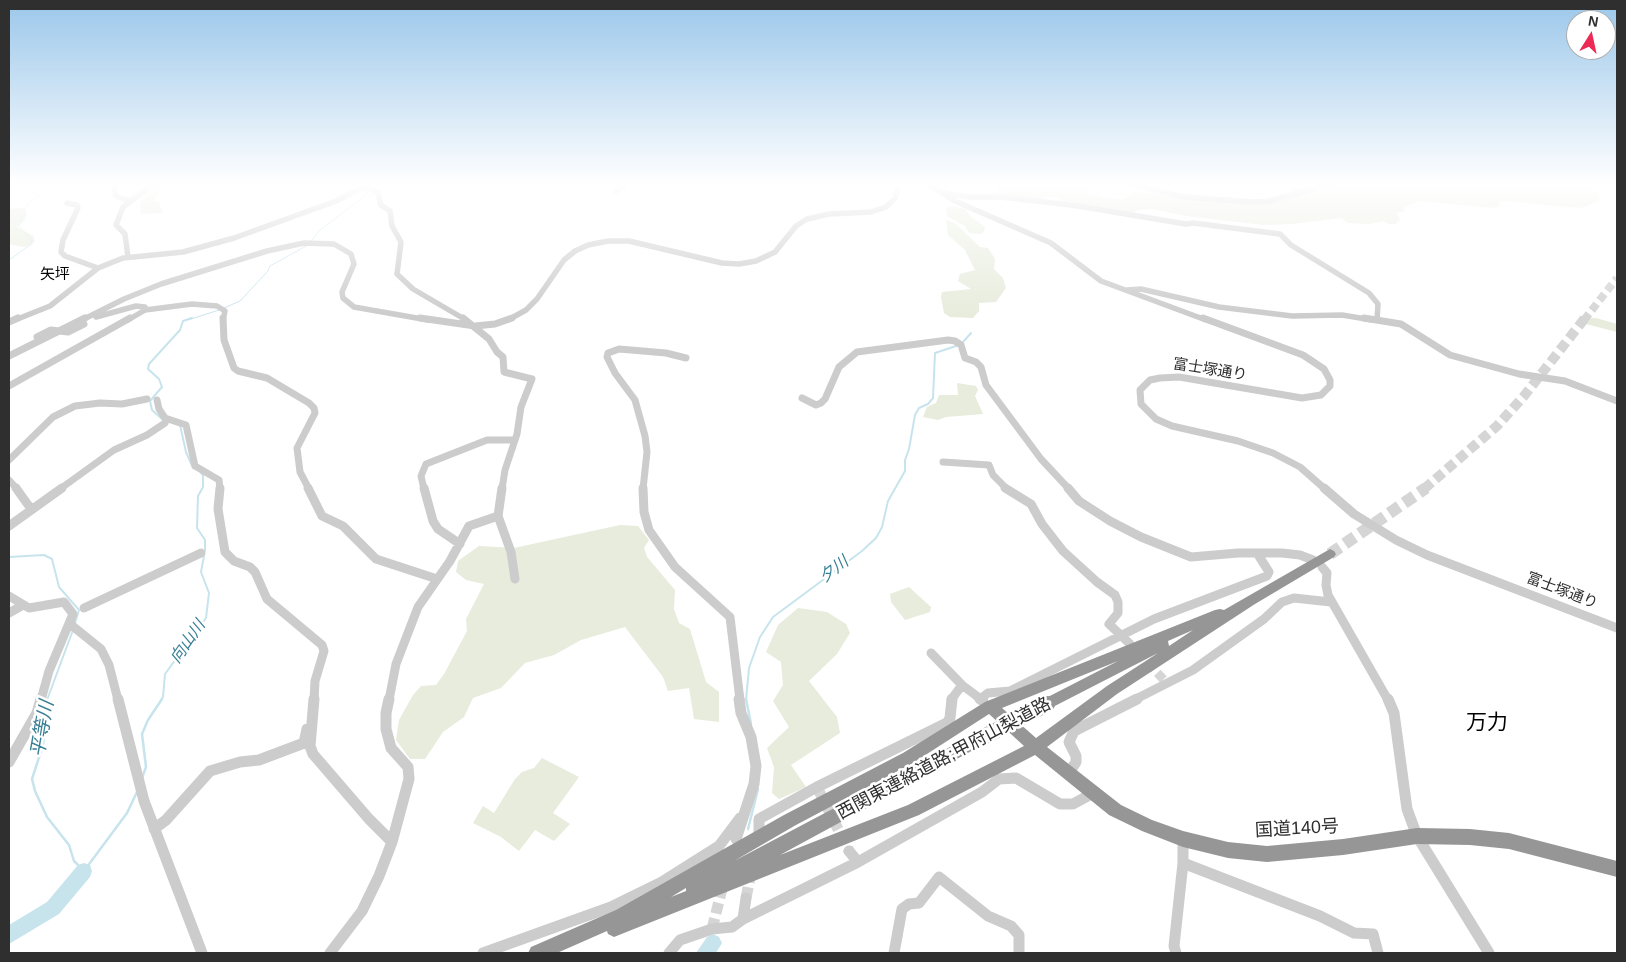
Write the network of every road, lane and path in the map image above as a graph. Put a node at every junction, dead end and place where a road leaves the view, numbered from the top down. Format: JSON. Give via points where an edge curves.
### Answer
{"nodes":[{"id":1,"x":69,"y":228,"type":"edge"},
{"id":2,"x":119,"y":228,"type":"edge"},
{"id":3,"x":262,"y":228,"type":"edge"},
{"id":4,"x":393,"y":228,"type":"edge"},
{"id":5,"x":794,"y":228,"type":"edge"},
{"id":6,"x":1019,"y":228,"type":"edge"},
{"id":7,"x":1232,"y":228,"type":"edge"},
{"id":8,"x":128,"y":257,"type":"junction"},
{"id":9,"x":98,"y":268,"type":"junction"},
{"id":10,"x":1122,"y":290,"type":"junction"},
{"id":11,"x":145,"y":310,"type":"junction"},
{"id":12,"x":1377,"y":320,"type":"junction"},
{"id":13,"x":9,"y":322,"type":"edge"},
{"id":14,"x":475,"y":326,"type":"junction"},
{"id":15,"x":59,"y":332,"type":"junction"},
{"id":16,"x":9,"y":350,"type":"edge"},
{"id":17,"x":9,"y":356,"type":"edge"},
{"id":18,"x":686,"y":358,"type":"dead end"},
{"id":19,"x":9,"y":386,"type":"edge"},
{"id":20,"x":802,"y":398,"type":"dead end"},
{"id":21,"x":1617,"y":402,"type":"edge"},
{"id":22,"x":165,"y":423,"type":"dead end"},
{"id":23,"x":513,"y":440,"type":"junction"},
{"id":24,"x":9,"y":460,"type":"edge"},
{"id":25,"x":943,"y":462,"type":"dead end"},
{"id":26,"x":9,"y":480,"type":"edge"},
{"id":27,"x":31,"y":509,"type":"junction"},
{"id":28,"x":498,"y":516,"type":"junction"},
{"id":29,"x":9,"y":526,"type":"edge"},
{"id":30,"x":460,"y":544,"type":"junction"},
{"id":31,"x":201,"y":553,"type":"dead end"},
{"id":32,"x":1257,"y":553,"type":"junction"},
{"id":33,"x":1330,"y":554,"type":"tunnel mouth"},
{"id":34,"x":1312,"y":560,"type":"dead end"},
{"id":35,"x":1322,"y":567,"type":"dead end"},
{"id":36,"x":437,"y":579,"type":"junction"},
{"id":37,"x":515,"y":579,"type":"dead end"},
{"id":38,"x":9,"y":596,"type":"edge"},
{"id":39,"x":1252,"y":599,"type":"junction"},
{"id":40,"x":1331,"y":602,"type":"junction"},
{"id":41,"x":24,"y":605,"type":"junction"},
{"id":42,"x":84,"y":608,"type":"dead end"},
{"id":43,"x":9,"y":613,"type":"edge"},
{"id":44,"x":1220,"y":614,"type":"junction"},
{"id":45,"x":71,"y":621,"type":"junction"},
{"id":46,"x":1617,"y":628,"type":"edge"},
{"id":47,"x":1121,"y":635,"type":"junction"},
{"id":48,"x":1130,"y":644,"type":"dead end"},
{"id":49,"x":931,"y":653,"type":"dead end"},
{"id":50,"x":962,"y":685,"type":"junction"},
{"id":51,"x":985,"y":703,"type":"junction"},
{"id":52,"x":312,"y":727,"type":"junction"},
{"id":53,"x":1036,"y":747,"type":"junction"},
{"id":54,"x":9,"y":762,"type":"edge"},
{"id":55,"x":1069,"y":773,"type":"junction"},
{"id":56,"x":1095,"y":792,"type":"junction"},
{"id":57,"x":744,"y":813,"type":"junction"},
{"id":58,"x":154,"y":830,"type":"junction"},
{"id":59,"x":759,"y":832,"type":"dead end"},
{"id":60,"x":1417,"y":836,"type":"junction"},
{"id":61,"x":736,"y":839,"type":"dead end"},
{"id":62,"x":1183,"y":839,"type":"junction"},
{"id":63,"x":392,"y":842,"type":"junction"},
{"id":64,"x":849,"y":851,"type":"tunnel mouth"},
{"id":65,"x":858,"y":862,"type":"junction"},
{"id":66,"x":1183,"y":863,"type":"junction"},
{"id":67,"x":1617,"y":869,"type":"edge"},
{"id":68,"x":746,"y":898,"type":"tunnel mouth"},
{"id":69,"x":743,"y":919,"type":"junction"},
{"id":70,"x":614,"y":928,"type":"junction"},
{"id":71,"x":202,"y":953,"type":"edge"},
{"id":72,"x":330,"y":953,"type":"edge"},
{"id":73,"x":483,"y":953,"type":"edge"},
{"id":74,"x":537,"y":953,"type":"edge"},
{"id":75,"x":553,"y":953,"type":"edge"},
{"id":76,"x":669,"y":953,"type":"edge"},
{"id":77,"x":894,"y":953,"type":"edge"},
{"id":78,"x":1019,"y":953,"type":"edge"},
{"id":79,"x":1176,"y":953,"type":"edge"},
{"id":80,"x":1378,"y":953,"type":"edge"},
{"id":81,"x":1489,"y":953,"type":"edge"}],
"edges":[{"from":1,"to":9,"type":"street","via":[[61,252]]},
{"from":2,"to":8,"type":"street","via":[[125,234]]},
{"from":3,"to":8,"type":"street","via":[[183,252]]},
{"from":4,"to":14,"type":"street","via":[[401,242],[397,274],[413,289]]},
{"from":5,"to":14,"type":"street","via":[[775,252],[756,261],[739,264],[722,263],[629,241],[588,245],[564,260],[526,310],[504,321]]},
{"from":6,"to":10,"type":"street","name":"富士塚通り","via":[[1051,243],[1087,272]]},
{"from":7,"to":12,"type":"street","via":[[1280,234],[1291,246],[1369,293],[1378,304]]},
{"from":8,"to":9,"type":"street"},
{"from":9,"to":13,"type":"street","via":[[50,306]]},
{"from":10,"to":12,"type":"street","via":[[1141,289],[1219,307],[1292,316],[1342,314]]},
{"from":10,"to":46,"type":"street","name":"富士塚通り","via":[[1303,355],[1324,369],[1330,380],[1330,386],[1321,395],[1302,398],[1179,377],[1150,380],[1140,390],[1141,404],[1156,419],[1178,428],[1273,452],[1307,472],[1354,514],[1396,540]]},
{"from":11,"to":15,"type":"street","via":[[141,306],[128,308],[99,316],[68,332]]},
{"from":11,"to":19,"type":"street"},
{"from":11,"to":36,"type":"street","via":[[204,304],[225,311],[222,322],[224,340],[234,368],[267,378],[314,408],[315,413],[296,448],[300,472],[322,516],[343,526],[376,559]]},
{"from":12,"to":21,"type":"street","via":[[1405,325],[1450,354],[1518,374],[1565,381]]},
{"from":14,"to":15,"type":"street","via":[[354,307],[343,298],[342,292],[354,258],[341,246],[315,242],[268,251],[161,284]]},
{"from":14,"to":23,"type":"street","via":[[503,357],[504,372],[532,379]]},
{"from":15,"to":16,"type":"street","via":[[51,330]]},
{"from":15,"to":17,"type":"street"},
{"from":18,"to":57,"type":"street","via":[[619,349],[608,353],[607,357],[635,400],[645,436],[644,512],[649,530],[676,567],[730,617],[741,712],[751,737],[756,766],[754,784]]},
{"from":20,"to":32,"type":"street","via":[[821,403],[838,367],[857,352],[948,340],[958,343],[965,358],[981,367],[983,380],[992,394],[1041,459],[1079,501],[1141,537],[1191,557]]},
{"from":22,"to":27,"type":"street","via":[[114,450]]},
{"from":23,"to":28,"type":"street"},
{"from":23,"to":30,"type":"street","via":[[487,440],[431,462],[422,470],[420,476],[433,521]]},
{"from":24,"to":52,"type":"street","via":[[53,417],[75,406],[152,400],[165,418],[186,425],[195,466],[219,480],[218,509],[225,552],[234,561],[250,567],[267,599],[322,644],[324,651],[316,681]]},
{"from":25,"to":47,"type":"street","via":[[989,465],[1005,488],[1031,504],[1063,551],[1115,595],[1118,613],[1109,624]]},
{"from":26,"to":27,"type":"street"},
{"from":27,"to":29,"type":"street"},
{"from":28,"to":30,"type":"street","via":[[470,526]]},
{"from":28,"to":37,"type":"street","via":[[511,552]]},
{"from":30,"to":36,"type":"street"},
{"from":31,"to":42,"type":"street"},
{"from":32,"to":34,"type":"street","via":[[1300,555]]},
{"from":32,"to":47,"type":"street","via":[[1269,572],[1267,576]]},
{"from":33,"to":39,"type":"highway","name":"西関東連絡道路;甲府山梨道路"},
{"from":35,"to":40,"type":"street","via":[[1327,573],[1326,585]]},
{"from":36,"to":63,"type":"street","via":[[418,606],[389,692],[386,729],[391,748],[408,767],[409,779]]},
{"from":38,"to":41,"type":"street"},
{"from":39,"to":44,"type":"highway","name":"西関東連絡道路;甲府山梨道路"},
{"from":39,"to":53,"type":"highway","via":[[1112,690]]},
{"from":40,"to":55,"type":"street","via":[[1294,598],[1282,602],[1264,619],[1193,670],[1074,732],[1069,742],[1076,762]]},
{"from":40,"to":60,"type":"street","via":[[1384,690],[1394,713],[1407,809]]},
{"from":41,"to":43,"type":"street"},
{"from":41,"to":45,"type":"street","via":[[29,608],[64,602],[73,614]]},
{"from":44,"to":51,"type":"highway"},
{"from":44,"to":70,"type":"highway","name":"西関東連絡道路;甲府山梨道路","bridge":true,"via":[[810,830]]},
{"from":45,"to":54,"type":"street","via":[[49,671],[37,713]]},
{"from":45,"to":58,"type":"street","via":[[70,624],[101,650],[109,665]]},
{"from":47,"to":48,"type":"street"},
{"from":47,"to":51,"type":"street","via":[[1010,691],[988,693]]},
{"from":49,"to":50,"type":"street"},
{"from":50,"to":51,"type":"street"},
{"from":50,"to":59,"type":"street","via":[[951,700],[947,722],[758,819]]},
{"from":51,"to":53,"type":"highway","name":"国道140号"},
{"from":51,"to":74,"type":"highway","via":[[908,758],[790,820],[622,916]]},
{"from":52,"to":58,"type":"street","via":[[307,729],[304,743],[259,760],[210,771]]},
{"from":52,"to":63,"type":"street","via":[[310,746],[313,754],[368,820]]},
{"from":53,"to":55,"type":"highway","name":"国道140号"},
{"from":53,"to":70,"type":"highway","via":[[913,810]]},
{"from":55,"to":56,"type":"highway","name":"国道140号"},
{"from":56,"to":62,"type":"highway","name":"国道140号","via":[[1115,810]]},
{"from":56,"to":65,"type":"street","via":[[1073,804],[1060,804],[1016,778],[999,779],[982,792]]},
{"from":57,"to":61,"type":"street"},
{"from":57,"to":73,"type":"street","via":[[719,846],[662,882],[554,931]]},
{"from":58,"to":71,"type":"street"},
{"from":60,"to":62,"type":"highway","name":"国道140号","via":[[1267,854],[1228,850]]},
{"from":60,"to":67,"type":"highway","name":"国道140号","via":[[1509,841]]},
{"from":60,"to":81,"type":"street"},
{"from":62,"to":66,"type":"street"},
{"from":63,"to":72,"type":"street","via":[[362,911]]},
{"from":64,"to":65,"type":"street"},
{"from":65,"to":69,"type":"street"},
{"from":66,"to":79,"type":"street","via":[[1174,946]]},
{"from":66,"to":80,"type":"street","via":[[1320,916],[1354,933],[1373,934]]},
{"from":68,"to":69,"type":"street"},
{"from":69,"to":76,"type":"street","via":[[732,927],[712,929],[680,940]]},
{"from":70,"to":75,"type":"highway","name":"西関東連絡道路;甲府山梨道路"},
{"from":77,"to":78,"type":"street","via":[[902,909],[919,903],[940,877],[988,916],[1011,926],[1019,935]]}]}
